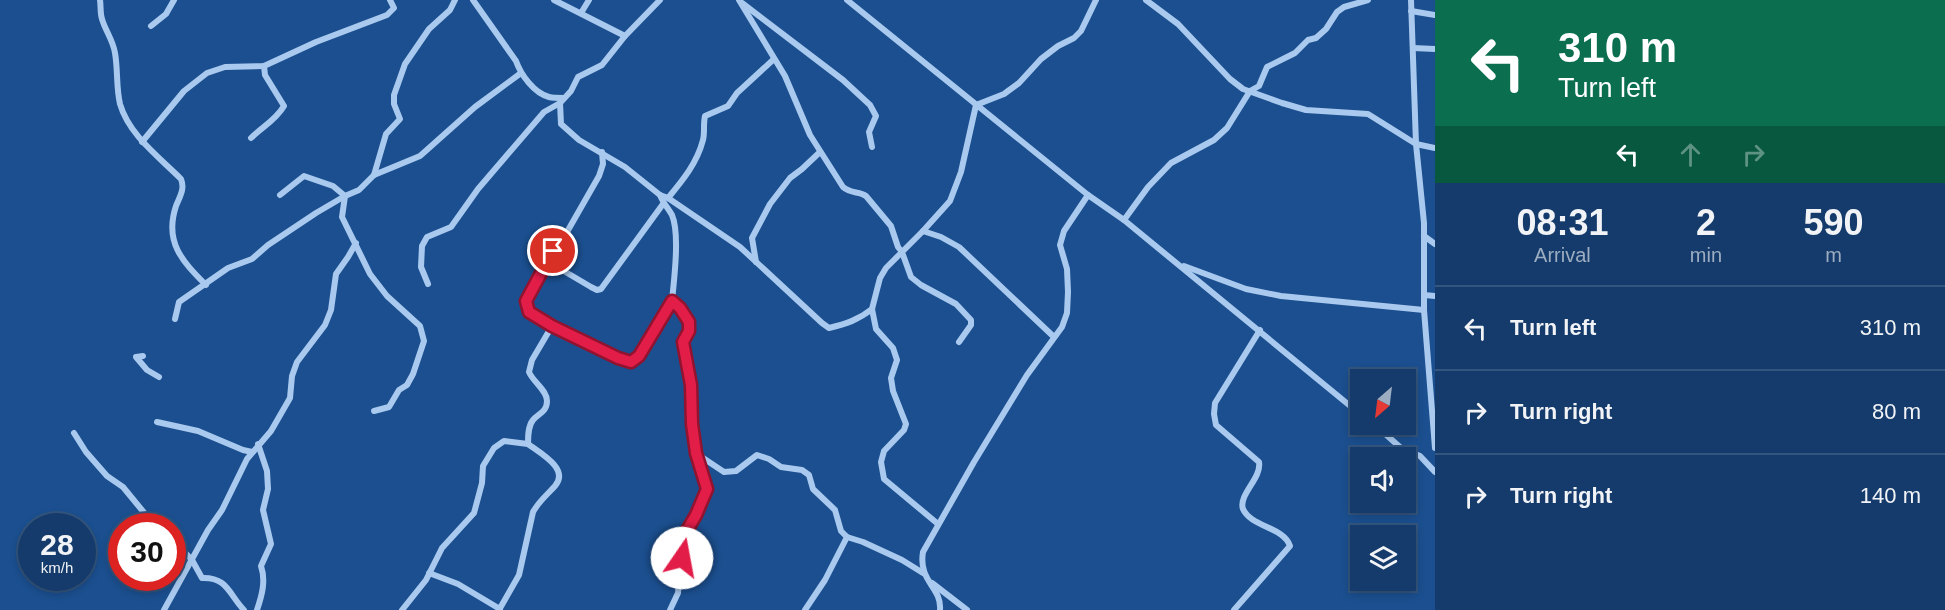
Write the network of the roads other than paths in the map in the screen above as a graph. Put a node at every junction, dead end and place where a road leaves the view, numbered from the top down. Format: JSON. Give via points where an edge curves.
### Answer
{"nodes":[{"id":1,"x":100,"y":0,"type":"edge"},
{"id":2,"x":174,"y":0,"type":"edge"},
{"id":3,"x":390,"y":0,"type":"edge"},
{"id":4,"x":455,"y":0,"type":"edge"},
{"id":5,"x":473,"y":0,"type":"edge"},
{"id":6,"x":554,"y":0,"type":"edge"},
{"id":7,"x":588,"y":0,"type":"edge"},
{"id":8,"x":660,"y":0,"type":"edge"},
{"id":9,"x":739,"y":0,"type":"edge"},
{"id":10,"x":847,"y":0,"type":"edge"},
{"id":11,"x":1096,"y":0,"type":"edge"},
{"id":12,"x":1146,"y":0,"type":"edge"},
{"id":13,"x":1368,"y":0,"type":"edge"},
{"id":14,"x":1411,"y":0,"type":"edge"},
{"id":15,"x":1411,"y":11,"type":"junction"},
{"id":16,"x":581,"y":13,"type":"junction"},
{"id":17,"x":1435,"y":15,"type":"edge"},
{"id":18,"x":151,"y":26,"type":"dead end"},
{"id":19,"x":625,"y":36,"type":"junction"},
{"id":20,"x":1413,"y":48,"type":"junction"},
{"id":21,"x":1435,"y":49,"type":"edge"},
{"id":22,"x":774,"y":59,"type":"junction"},
{"id":23,"x":264,"y":66,"type":"junction"},
{"id":24,"x":520,"y":73,"type":"junction"},
{"id":25,"x":1250,"y":91,"type":"junction"},
{"id":26,"x":562,"y":100,"type":"junction"},
{"id":27,"x":976,"y":105,"type":"junction"},
{"id":28,"x":252,"y":138,"type":"dead end"},
{"id":29,"x":142,"y":142,"type":"junction"},
{"id":30,"x":1416,"y":144,"type":"junction"},
{"id":31,"x":872,"y":147,"type":"dead end"},
{"id":32,"x":1435,"y":148,"type":"edge"},
{"id":33,"x":602,"y":152,"type":"junction"},
{"id":34,"x":820,"y":152,"type":"junction"},
{"id":35,"x":374,"y":175,"type":"junction"},
{"id":36,"x":280,"y":195,"type":"dead end"},
{"id":37,"x":660,"y":195,"type":"junction"},
{"id":38,"x":1088,"y":195,"type":"junction"},
{"id":39,"x":345,"y":196,"type":"junction"},
{"id":40,"x":668,"y":198,"type":"junction"},
{"id":41,"x":663,"y":204,"type":"junction"},
{"id":42,"x":1124,"y":220,"type":"junction"},
{"id":43,"x":923,"y":231,"type":"junction"},
{"id":44,"x":1424,"y":236,"type":"junction"},
{"id":45,"x":356,"y":243,"type":"junction"},
{"id":46,"x":1435,"y":244,"type":"edge"},
{"id":47,"x":902,"y":252,"type":"junction"},
{"id":48,"x":548,"y":261,"type":"junction"},
{"id":49,"x":756,"y":262,"type":"junction"},
{"id":50,"x":1178,"y":263,"type":"junction"},
{"id":51,"x":428,"y":284,"type":"dead end"},
{"id":52,"x":206,"y":285,"type":"junction"},
{"id":53,"x":1424,"y":295,"type":"junction"},
{"id":54,"x":1435,"y":296,"type":"edge"},
{"id":55,"x":672,"y":301,"type":"junction"},
{"id":56,"x":872,"y":309,"type":"junction"},
{"id":57,"x":1424,"y":310,"type":"junction"},
{"id":58,"x":175,"y":319,"type":"dead end"},
{"id":59,"x":552,"y":326,"type":"junction"},
{"id":60,"x":1260,"y":330,"type":"junction"},
{"id":61,"x":1054,"y":337,"type":"junction"},
{"id":62,"x":959,"y":342,"type":"dead end"},
{"id":63,"x":143,"y":356,"type":"dead end"},
{"id":64,"x":1432,"y":370,"type":"edge"},
{"id":65,"x":159,"y":377,"type":"dead end"},
{"id":66,"x":1350,"y":406,"type":"edge"},
{"id":67,"x":374,"y":411,"type":"dead end"},
{"id":68,"x":158,"y":422,"type":"dead end"},
{"id":69,"x":74,"y":433,"type":"dead end"},
{"id":70,"x":1386,"y":435,"type":"edge"},
{"id":71,"x":258,"y":444,"type":"junction"},
{"id":72,"x":528,"y":444,"type":"junction"},
{"id":73,"x":1435,"y":448,"type":"edge"},
{"id":74,"x":252,"y":452,"type":"junction"},
{"id":75,"x":696,"y":453,"type":"junction"},
{"id":76,"x":1435,"y":472,"type":"edge"},
{"id":77,"x":147,"y":513,"type":"edge"},
{"id":78,"x":938,"y":524,"type":"junction"},
{"id":79,"x":847,"y":537,"type":"junction"},
{"id":80,"x":186,"y":554,"type":"edge"},
{"id":81,"x":192,"y":560,"type":"junction"},
{"id":82,"x":429,"y":573,"type":"junction"},
{"id":83,"x":924,"y":573,"type":"junction"},
{"id":84,"x":929,"y":581,"type":"junction"},
{"id":85,"x":166,"y":609,"type":"edge"},
{"id":86,"x":500,"y":609,"type":"edge"},
{"id":87,"x":244,"y":610,"type":"edge"},
{"id":88,"x":257,"y":610,"type":"edge"},
{"id":89,"x":402,"y":610,"type":"edge"},
{"id":90,"x":670,"y":610,"type":"edge"},
{"id":91,"x":805,"y":610,"type":"edge"},
{"id":92,"x":940,"y":610,"type":"edge"},
{"id":93,"x":967,"y":610,"type":"edge"},
{"id":94,"x":1234,"y":610,"type":"edge"}],
"edges":[{"from":1,"to":29,"type":"street","via":[[115,54],[120,105]]},
{"from":2,"to":18,"type":"street","via":[[166,14]]},
{"from":3,"to":23,"type":"street","via":[[394,8],[387,15]]},
{"from":4,"to":35,"type":"street","via":[[405,64],[394,95],[399,119],[386,134]]},
{"from":5,"to":24,"type":"street","via":[[516,61]]},
{"from":6,"to":16,"type":"street"},
{"from":7,"to":16,"type":"street"},
{"from":8,"to":19,"type":"street"},
{"from":9,"to":22,"type":"street"},
{"from":9,"to":31,"type":"street","via":[[870,105],[876,116],[869,132]]},
{"from":10,"to":27,"type":"street"},
{"from":11,"to":27,"type":"street","via":[[1074,38],[1041,59],[1005,94]]},
{"from":12,"to":25,"type":"street","via":[[1178,24],[1230,79]]},
{"from":13,"to":25,"type":"street","via":[[1337,12],[1316,38],[1267,67],[1259,86]]},
{"from":14,"to":15,"type":"street"},
{"from":15,"to":17,"type":"street"},
{"from":15,"to":20,"type":"street"},
{"from":16,"to":19,"type":"street"},
{"from":19,"to":26,"type":"street","via":[[602,65],[578,77]]},
{"from":20,"to":21,"type":"street"},
{"from":20,"to":30,"type":"street"},
{"from":22,"to":34,"type":"street"},
{"from":22,"to":40,"type":"street","via":[[728,106],[705,116],[705,137],[694,164]]},
{"from":23,"to":28,"type":"street","via":[[265,75],[284,106]]},
{"from":23,"to":29,"type":"street","via":[[225,67],[207,74],[184,91]]},
{"from":24,"to":26,"type":"street","via":[[548,97]]},
{"from":24,"to":35,"type":"street","via":[[420,156]]},
{"from":25,"to":30,"type":"street","via":[[1306,110],[1368,114]]},
{"from":25,"to":42,"type":"street","via":[[1227,128],[1215,140],[1172,163]]},
{"from":26,"to":33,"type":"street","via":[[561,124],[579,140]]},
{"from":26,"to":51,"type":"street","via":[[544,112],[451,227],[428,237],[422,246],[421,267]]},
{"from":27,"to":38,"type":"street"},
{"from":27,"to":43,"type":"street","via":[[961,172],[950,201]]},
{"from":29,"to":52,"type":"street","via":[[181,179],[173,222],[175,248]]},
{"from":30,"to":32,"type":"street"},
{"from":30,"to":44,"type":"street"},
{"from":33,"to":37,"type":"street"},
{"from":33,"to":48,"type":"street","via":[[599,176]]},
{"from":34,"to":47,"type":"street","via":[[843,187],[866,196],[891,226]]},
{"from":34,"to":49,"type":"street","via":[[790,178],[766,211],[752,238]]},
{"from":35,"to":39,"type":"street","via":[[359,190]]},
{"from":36,"to":39,"type":"street","via":[[304,176],[333,186]]},
{"from":37,"to":40,"type":"street"},
{"from":37,"to":41,"type":"street"},
{"from":38,"to":42,"type":"street"},
{"from":38,"to":61,"type":"street","via":[[1064,231],[1060,245],[1067,269],[1067,313]]},
{"from":39,"to":45,"type":"street","via":[[342,217]]},
{"from":39,"to":52,"type":"street"},
{"from":40,"to":49,"type":"street"},
{"from":41,"to":48,"type":"street","via":[[597,290]]},
{"from":41,"to":55,"type":"street","via":[[672,215],[675,229]]},
{"from":42,"to":50,"type":"street"},
{"from":43,"to":47,"type":"street"},
{"from":43,"to":61,"type":"street","via":[[959,247]]},
{"from":44,"to":46,"type":"street"},
{"from":44,"to":53,"type":"street"},
{"from":45,"to":67,"type":"street","via":[[370,274],[420,326],[424,341],[407,385],[389,406]]},
{"from":45,"to":71,"type":"street","via":[[336,274],[325,326],[297,362],[290,398],[271,431]]},
{"from":47,"to":56,"type":"street","via":[[880,278]]},
{"from":47,"to":62,"type":"street","via":[[911,277],[956,304],[971,320]]},
{"from":48,"to":59,"type":"street","via":[[526,307]]},
{"from":49,"to":56,"type":"street","via":[[829,328],[859,319]]},
{"from":50,"to":57,"type":"street","via":[[1246,289],[1281,296]]},
{"from":50,"to":60,"type":"street"},
{"from":52,"to":58,"type":"street","via":[[179,302]]},
{"from":53,"to":54,"type":"street"},
{"from":53,"to":57,"type":"street"},
{"from":55,"to":59,"type":"street","via":[[639,356],[631,362]]},
{"from":55,"to":75,"type":"street","via":[[689,322],[683,342]]},
{"from":56,"to":78,"type":"street","via":[[876,329],[893,348],[897,360],[891,378],[906,424],[884,451],[884,479]]},
{"from":57,"to":64,"type":"street"},
{"from":59,"to":72,"type":"street","via":[[529,372],[547,400],[544,411],[532,421]]},
{"from":60,"to":66,"type":"street"},
{"from":60,"to":94,"type":"street","via":[[1215,403],[1214,414],[1216,425],[1259,462],[1259,471],[1242,507],[1260,524],[1284,537],[1290,546]]},
{"from":61,"to":78,"type":"street"},
{"from":63,"to":65,"type":"street","via":[[136,357]]},
{"from":64,"to":73,"type":"street"},
{"from":68,"to":74,"type":"street","via":[[198,431]]},
{"from":69,"to":77,"type":"street","via":[[106,476],[123,487]]},
{"from":70,"to":76,"type":"street","via":[[1401,448],[1420,456]]},
{"from":71,"to":74,"type":"street"},
{"from":71,"to":88,"type":"street","via":[[267,471],[263,510],[271,544],[261,566],[263,593]]},
{"from":72,"to":82,"type":"street","via":[[504,441],[494,448],[483,466],[474,513],[442,548]]},
{"from":72,"to":86,"type":"street","via":[[558,469],[560,476],[533,512],[519,575]]},
{"from":74,"to":81,"type":"street"},
{"from":75,"to":79,"type":"street","via":[[724,472],[736,471],[757,455],[781,467],[802,470],[809,475],[813,489],[835,510],[841,531]]},
{"from":75,"to":90,"type":"street","via":[[707,489],[682,539],[678,593]]},
{"from":78,"to":83,"type":"street","via":[[923,552]]},
{"from":79,"to":83,"type":"street"},
{"from":79,"to":91,"type":"street"},
{"from":80,"to":81,"type":"street"},
{"from":81,"to":85,"type":"street"},
{"from":81,"to":87,"type":"street","via":[[202,578],[222,582]]},
{"from":82,"to":86,"type":"street"},
{"from":82,"to":89,"type":"street"},
{"from":83,"to":84,"type":"street"},
{"from":84,"to":92,"type":"street","via":[[939,598]]},
{"from":84,"to":93,"type":"street"}]}
